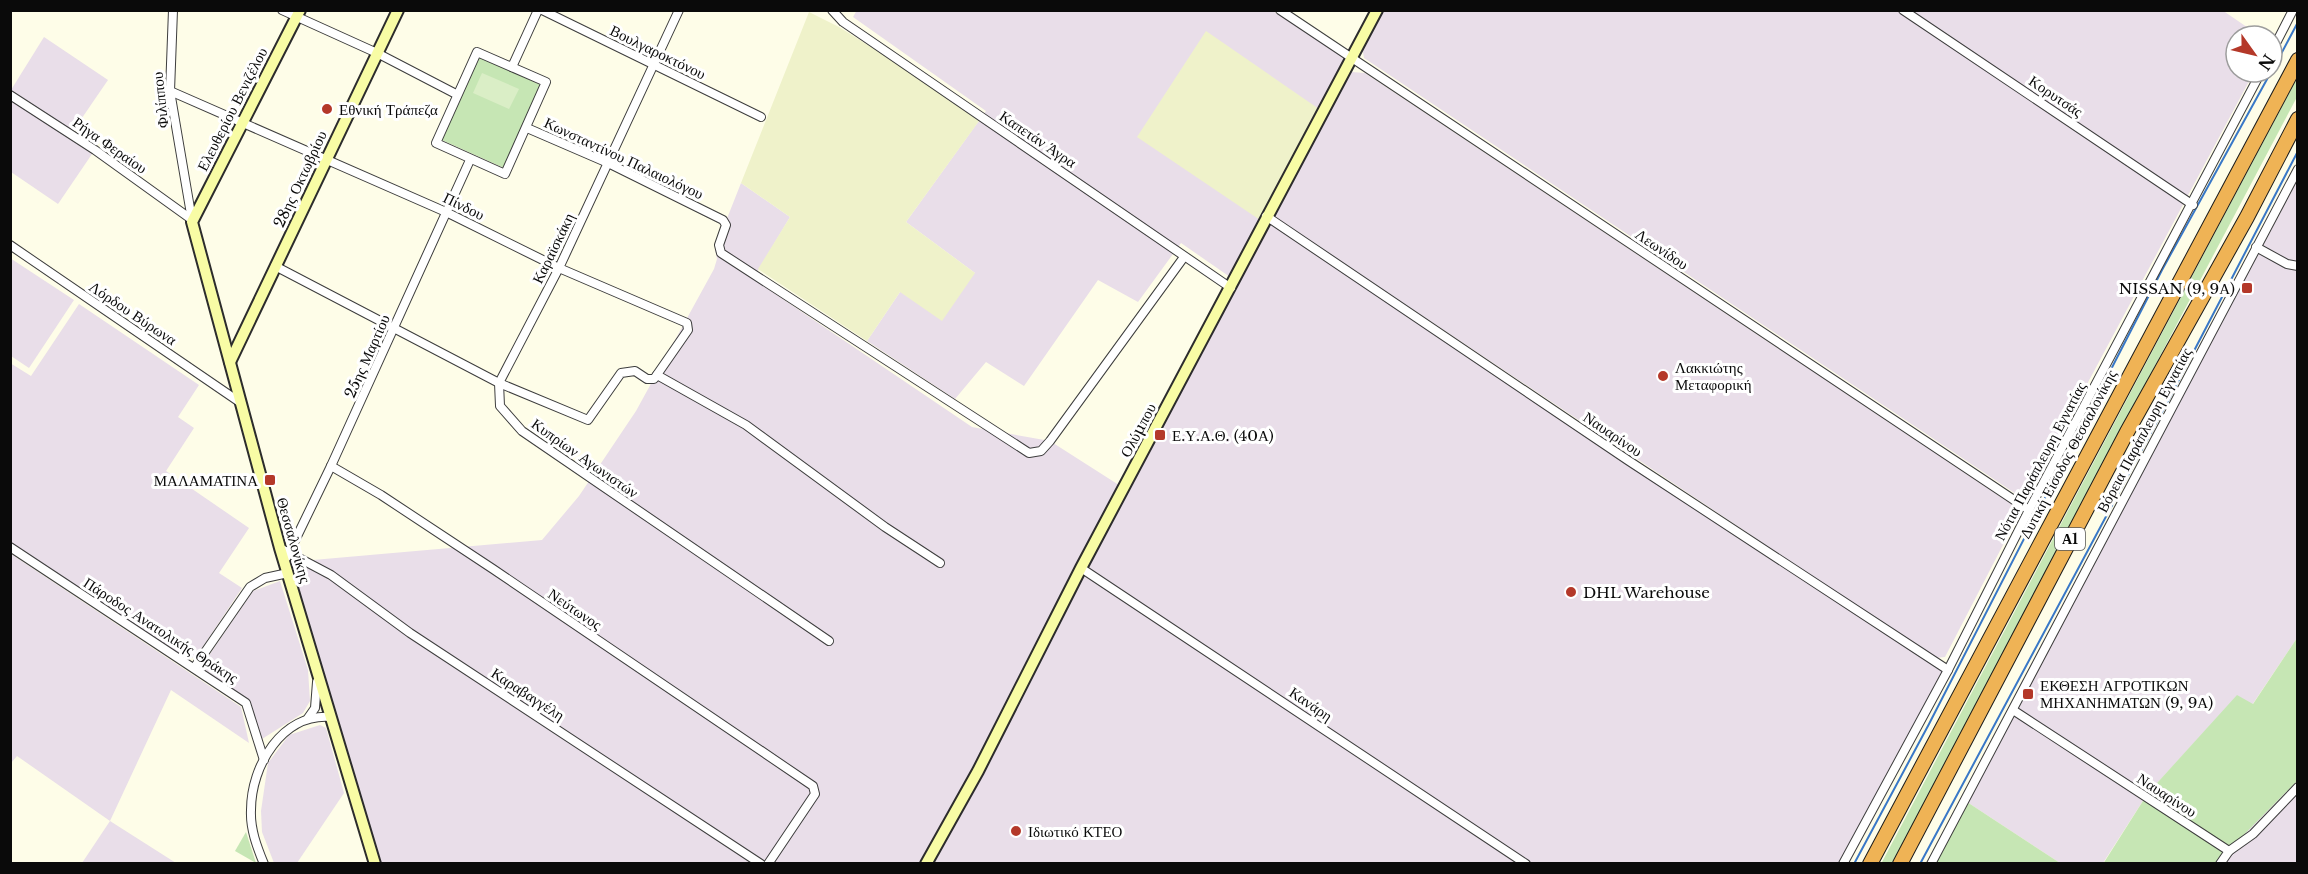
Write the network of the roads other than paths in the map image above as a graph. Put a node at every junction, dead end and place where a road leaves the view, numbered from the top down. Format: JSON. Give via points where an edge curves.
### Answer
{"nodes":[{"id":1,"x":173,"y":10,"type":"edge"},
{"id":2,"x":282,"y":10,"type":"edge"},
{"id":3,"x":398,"y":10,"type":"edge"},
{"id":4,"x":540,"y":10,"type":"edge"},
{"id":5,"x":679,"y":10,"type":"edge"},
{"id":6,"x":832,"y":10,"type":"edge"},
{"id":7,"x":1280,"y":10,"type":"edge"},
{"id":8,"x":1377,"y":10,"type":"edge"},
{"id":9,"x":1903,"y":10,"type":"edge"},
{"id":10,"x":2293,"y":10,"type":"edge"},
{"id":11,"x":299,"y":14,"type":"edge"},
{"id":12,"x":2284,"y":28,"type":"edge"},
{"id":13,"x":377,"y":53,"type":"junction"},
{"id":14,"x":1352,"y":59,"type":"junction"},
{"id":15,"x":2298,"y":60,"type":"edge"},
{"id":16,"x":654,"y":65,"type":"junction"},
{"id":17,"x":512,"y":67,"type":"junction"},
{"id":18,"x":2255,"y":84,"type":"edge"},
{"id":19,"x":170,"y":91,"type":"junction"},
{"id":20,"x":456,"y":94,"type":"junction"},
{"id":21,"x":10,"y":95,"type":"edge"},
{"id":22,"x":761,"y":117,"type":"dead end"},
{"id":23,"x":2298,"y":119,"type":"edge"},
{"id":24,"x":241,"y":123,"type":"junction"},
{"id":25,"x":528,"y":128,"type":"junction"},
{"id":26,"x":326,"y":159,"type":"junction"},
{"id":27,"x":470,"y":160,"type":"junction"},
{"id":28,"x":608,"y":163,"type":"junction"},
{"id":29,"x":2298,"y":169,"type":"edge"},
{"id":30,"x":2193,"y":205,"type":"junction"},
{"id":31,"x":446,"y":212,"type":"junction"},
{"id":32,"x":1266,"y":216,"type":"junction"},
{"id":33,"x":192,"y":221,"type":"junction"},
{"id":34,"x":10,"y":245,"type":"edge"},
{"id":35,"x":2256,"y":247,"type":"junction"},
{"id":36,"x":1184,"y":257,"type":"junction"},
{"id":37,"x":275,"y":266,"type":"junction"},
{"id":38,"x":2298,"y":266,"type":"edge"},
{"id":39,"x":559,"y":268,"type":"junction"},
{"id":40,"x":1231,"y":288,"type":"junction"},
{"id":41,"x":395,"y":327,"type":"junction"},
{"id":42,"x":230,"y":362,"type":"junction"},
{"id":43,"x":657,"y":375,"type":"junction"},
{"id":44,"x":500,"y":383,"type":"junction"},
{"id":45,"x":241,"y":403,"type":"junction"},
{"id":46,"x":331,"y":466,"type":"junction"},
{"id":47,"x":2029,"y":510,"type":"junction"},
{"id":48,"x":10,"y":547,"type":"edge"},
{"id":49,"x":285,"y":554,"type":"junction"},
{"id":50,"x":940,"y":563,"type":"dead end"},
{"id":51,"x":1081,"y":568,"type":"junction"},
{"id":52,"x":288,"y":573,"type":"junction"},
{"id":53,"x":829,"y":641,"type":"dead end"},
{"id":54,"x":194,"y":668,"type":"junction"},
{"id":55,"x":1948,"y":670,"type":"junction"},
{"id":56,"x":317,"y":672,"type":"junction"},
{"id":57,"x":2013,"y":710,"type":"junction"},
{"id":58,"x":332,"y":717,"type":"junction"},
{"id":59,"x":307,"y":719,"type":"junction"},
{"id":60,"x":264,"y":760,"type":"junction"},
{"id":61,"x":2298,"y":788,"type":"edge"},
{"id":62,"x":2229,"y":851,"type":"junction"},
{"id":63,"x":770,"y":862,"type":"edge"},
{"id":64,"x":264,"y":864,"type":"edge"},
{"id":65,"x":375,"y":864,"type":"edge"},
{"id":66,"x":761,"y":864,"type":"edge"},
{"id":67,"x":926,"y":864,"type":"edge"},
{"id":68,"x":1526,"y":864,"type":"edge"},
{"id":69,"x":1843,"y":864,"type":"edge"},
{"id":70,"x":1870,"y":864,"type":"edge"},
{"id":71,"x":1900,"y":864,"type":"edge"},
{"id":72,"x":1931,"y":864,"type":"edge"},
{"id":73,"x":2220,"y":864,"type":"edge"}],
"edges":[{"from":1,"to":19,"type":"street","name":"Φιλίππου"},
{"from":2,"to":11,"type":"street"},
{"from":3,"to":13,"type":"main road","name":"28ης Οκτωβρίου"},
{"from":4,"to":16,"type":"street","name":"Βουλγαροκτόνου"},
{"from":4,"to":17,"type":"street"},
{"from":5,"to":16,"type":"street","name":"Καραϊσκάκη"},
{"from":6,"to":36,"type":"street","name":"Καπετάν Άγρα","via":[[843,22]]},
{"from":7,"to":14,"type":"street","name":"Λεωνίδου"},
{"from":8,"to":14,"type":"main road","name":"Ολύμπου"},
{"from":9,"to":30,"type":"street","name":"Κορυτσάς"},
{"from":10,"to":12,"type":"street"},
{"from":11,"to":13,"type":"street"},
{"from":11,"to":24,"type":"main road","name":"Ελευθερίου Βενιζέλου"},
{"from":13,"to":20,"type":"street"},
{"from":13,"to":26,"type":"main road","name":"28ης Οκτωβρίου"},
{"from":14,"to":32,"type":"main road","name":"Ολύμπου"},
{"from":14,"to":47,"type":"street","name":"Λεωνίδου"},
{"from":15,"to":70,"type":"highway","name":"Δυτική Είσοδος Θεσσαλονίκης","number":"Α1"},
{"from":16,"to":22,"type":"street","name":"Βουλγαροκτόνου"},
{"from":16,"to":28,"type":"street","name":"Καραϊσκάκη"},
{"from":17,"to":20,"type":"street","via":[[477,52]]},
{"from":17,"to":25,"type":"street","via":[[546,82]]},
{"from":18,"to":30,"type":"street","name":"Νότια Παράπλευρη Εγνατίας"},
{"from":19,"to":24,"type":"street","name":"Πίνδου"},
{"from":19,"to":33,"type":"street","name":"Φιλίππου"},
{"from":20,"to":27,"type":"street","via":[[436,143]]},
{"from":21,"to":33,"type":"street","name":"Ρήγα Φεραίου","via":[[95,150]]},
{"from":23,"to":71,"type":"highway","number":"Α1","via":[[2127,432]]},
{"from":24,"to":26,"type":"street","name":"Πίνδου"},
{"from":24,"to":33,"type":"main road","name":"Ελευθερίου Βενιζέλου"},
{"from":25,"to":27,"type":"street","via":[[505,174]]},
{"from":25,"to":28,"type":"street","name":"Κωνσταντίνου Παλαιολόγου"},
{"from":26,"to":31,"type":"street","name":"Πίνδου"},
{"from":26,"to":37,"type":"main road","name":"28ης Οκτωβρίου"},
{"from":27,"to":31,"type":"street","name":"25ης Μαρτίου"},
{"from":28,"to":36,"type":"street","name":"Κωνσταντίνου Παλαιολόγου","via":[[726,223],[718,245],[721,253],[1029,453],[1041,451],[1050,441]]},
{"from":28,"to":39,"type":"street","name":"Καραϊσκάκη"},
{"from":29,"to":35,"type":"street","name":"Βόρεια Παράπλευρη Εγνατίας"},
{"from":30,"to":47,"type":"street","name":"Νότια Παράπλευρη Εγνατίας"},
{"from":31,"to":39,"type":"street","name":"Πίνδου"},
{"from":31,"to":41,"type":"street","name":"25ης Μαρτίου"},
{"from":32,"to":40,"type":"main road","name":"Ολύμπου"},
{"from":32,"to":55,"type":"street","name":"Ναυαρίνου"},
{"from":33,"to":42,"type":"main road","name":"Θεσσαλονίκης"},
{"from":34,"to":45,"type":"street","name":"Λόρδου Βύρωνα"},
{"from":35,"to":38,"type":"street"},
{"from":35,"to":57,"type":"street","name":"Βόρεια Παράπλευρη Εγνατίας"},
{"from":36,"to":40,"type":"street","name":"Καπετάν Άγρα"},
{"from":37,"to":41,"type":"street"},
{"from":37,"to":42,"type":"main road","name":"28ης Οκτωβρίου"},
{"from":39,"to":43,"type":"street","name":"Πίνδου","via":[[687,323],[688,330]]},
{"from":39,"to":44,"type":"street","name":"Καραϊσκάκη"},
{"from":40,"to":51,"type":"main road","name":"Ολύμπου"},
{"from":41,"to":44,"type":"street"},
{"from":41,"to":46,"type":"street","name":"25ης Μαρτίου"},
{"from":42,"to":45,"type":"main road","name":"Θεσσαλονίκης"},
{"from":43,"to":44,"type":"street","via":[[650,380],[635,371],[625,371],[592,418],[586,420]]},
{"from":43,"to":50,"type":"street","via":[[746,425]]},
{"from":44,"to":53,"type":"street","name":"Κυπρίων Αγωνιστών","via":[[500,406],[522,431]]},
{"from":45,"to":49,"type":"main road","name":"Θεσσαλονίκης"},
{"from":46,"to":49,"type":"street","name":"25ης Μαρτίου"},
{"from":46,"to":63,"type":"street","name":"Νεύτωνος","via":[[493,569],[813,786],[816,792]]},
{"from":47,"to":55,"type":"street","name":"Νότια Παράπλευρη Εγνατίας"},
{"from":48,"to":54,"type":"street","name":"Πάροδος Ανατολικής Θράκης"},
{"from":49,"to":52,"type":"main road","name":"Θεσσαλονίκης"},
{"from":49,"to":66,"type":"street","name":"Καραβαγγέλη","via":[[331,575],[410,633]]},
{"from":51,"to":67,"type":"main road","name":"Ολύμπου"},
{"from":51,"to":68,"type":"street","name":"Κανάρη"},
{"from":52,"to":54,"type":"street","via":[[265,578],[250,587]]},
{"from":52,"to":56,"type":"main road","name":"Θεσσαλονίκης"},
{"from":54,"to":60,"type":"street","name":"Πάροδος Ανατολικής Θράκης","via":[[246,703]]},
{"from":55,"to":69,"type":"street","name":"Νότια Παράπλευρη Εγνατίας"},
{"from":56,"to":58,"type":"main road","name":"Θεσσαλονίκης"},
{"from":56,"to":59,"type":"street","via":[[315,708]]},
{"from":57,"to":62,"type":"street","name":"Ναυαρίνου"},
{"from":57,"to":72,"type":"street","name":"Βόρεια Παράπλευρη Εγνατίας"},
{"from":58,"to":59,"type":"street"},
{"from":58,"to":65,"type":"main road","name":"Θεσσαλονίκης"},
{"from":59,"to":60,"type":"street","via":[[287,729]]},
{"from":60,"to":64,"type":"street","via":[[250,813]]},
{"from":61,"to":62,"type":"street","via":[[2253,834]]},
{"from":62,"to":73,"type":"street"}]}
